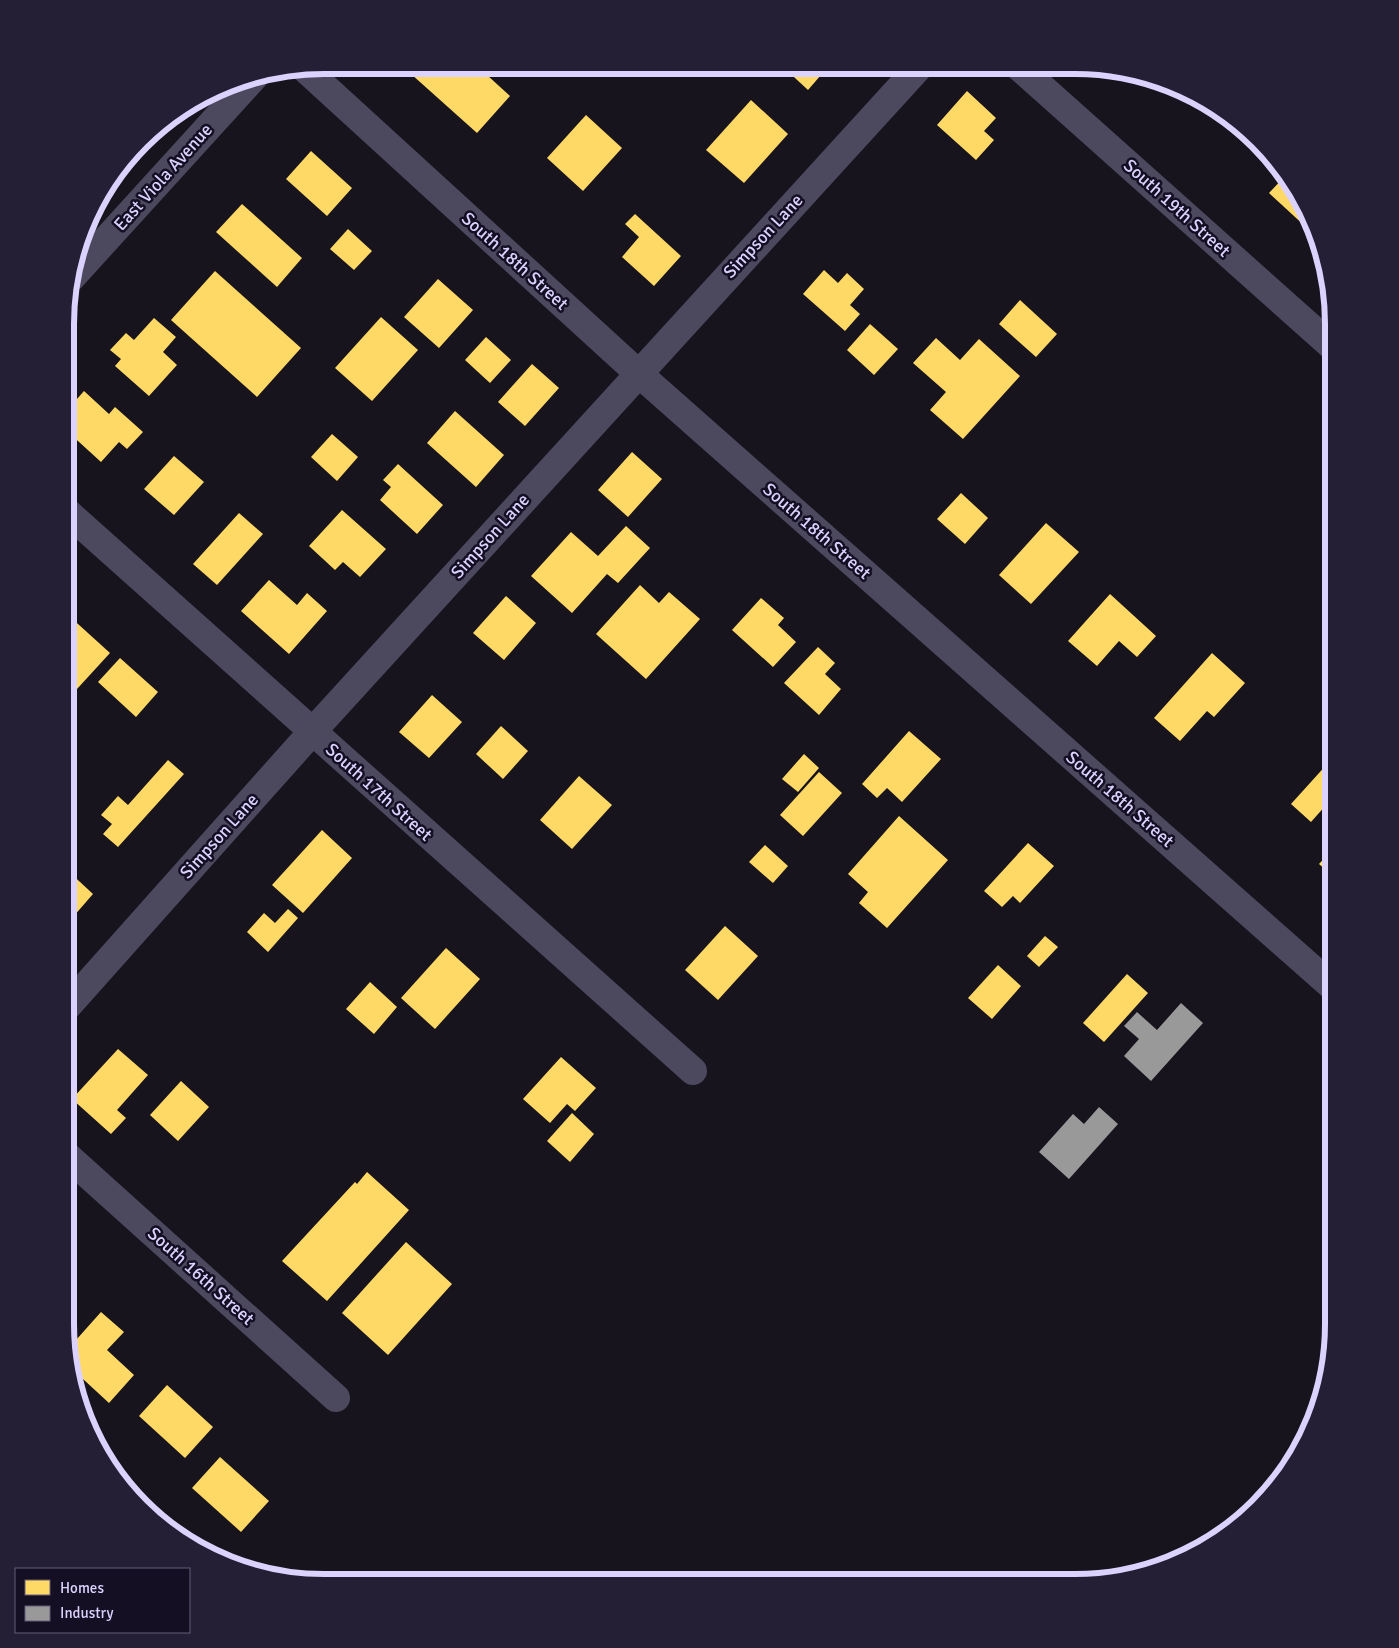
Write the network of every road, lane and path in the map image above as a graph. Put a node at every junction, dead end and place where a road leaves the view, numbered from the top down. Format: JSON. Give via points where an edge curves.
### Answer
{"nodes":[{"id":1,"x":311,"y":74,"type":"edge"},
{"id":2,"x":913,"y":74,"type":"edge"},
{"id":3,"x":1027,"y":74,"type":"edge"},
{"id":4,"x":245,"y":87,"type":"edge"},
{"id":5,"x":80,"y":268,"type":"edge"},
{"id":6,"x":1325,"y":340,"type":"edge"},
{"id":7,"x":638,"y":373,"type":"junction"},
{"id":8,"x":74,"y":518,"type":"edge"},
{"id":9,"x":312,"y":732,"type":"junction"},
{"id":10,"x":1325,"y":980,"type":"edge"},
{"id":11,"x":74,"y":999,"type":"edge"},
{"id":12,"x":693,"y":1071,"type":"dead end"},
{"id":13,"x":74,"y":1162,"type":"edge"},
{"id":14,"x":336,"y":1398,"type":"dead end"}],
"edges":[{"from":1,"to":7,"type":"street","name":"South 18th Street"},
{"from":2,"to":7,"type":"street","name":"Simpson Lane"},
{"from":3,"to":6,"type":"street","name":"South 19th Street"},
{"from":4,"to":5,"type":"street","name":"East Viola Avenue"},
{"from":7,"to":9,"type":"street","name":"Simpson Lane"},
{"from":7,"to":10,"type":"street","name":"South 18th Street"},
{"from":8,"to":9,"type":"street","name":"South 17th Street"},
{"from":9,"to":11,"type":"street","name":"Simpson Lane"},
{"from":9,"to":12,"type":"street","name":"South 17th Street"},
{"from":13,"to":14,"type":"street","name":"South 16th Street"}]}
